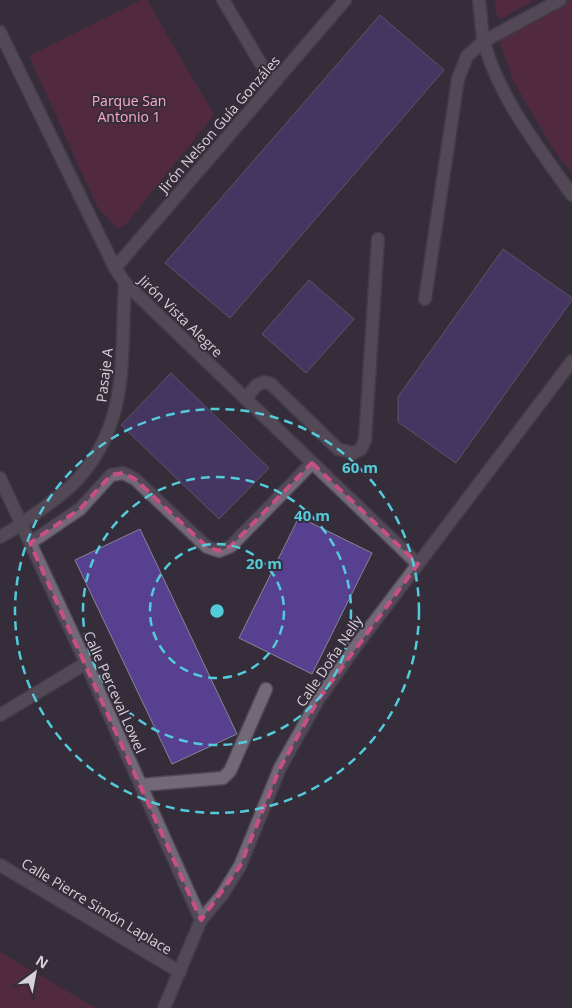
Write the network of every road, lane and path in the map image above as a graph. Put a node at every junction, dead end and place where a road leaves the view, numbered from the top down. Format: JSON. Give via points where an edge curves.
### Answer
{"nodes":[{"id":1,"x":223,"y":0,"type":"edge"},
{"id":2,"x":345,"y":0,"type":"edge"},
{"id":3,"x":478,"y":0,"type":"edge"},
{"id":4,"x":560,"y":0,"type":"edge"},
{"id":5,"x":0,"y":32,"type":"edge"},
{"id":6,"x":484,"y":40,"type":"junction"},
{"id":7,"x":277,"y":80,"type":"junction"},
{"id":8,"x":572,"y":195,"type":"edge"},
{"id":9,"x":378,"y":239,"type":"dead end"},
{"id":10,"x":115,"y":268,"type":"junction"},
{"id":11,"x":125,"y":283,"type":"junction"},
{"id":12,"x":425,"y":299,"type":"dead end"},
{"id":13,"x":572,"y":361,"type":"edge"},
{"id":14,"x":245,"y":399,"type":"junction"},
{"id":15,"x":312,"y":462,"type":"junction"},
{"id":16,"x":0,"y":478,"type":"edge"},
{"id":17,"x":22,"y":524,"type":"junction"},
{"id":18,"x":0,"y":537,"type":"edge"},
{"id":19,"x":30,"y":543,"type":"junction"},
{"id":20,"x":418,"y":564,"type":"junction"},
{"id":21,"x":86,"y":663,"type":"junction"},
{"id":22,"x":266,"y":690,"type":"dead end"},
{"id":23,"x":0,"y":715,"type":"edge"},
{"id":24,"x":141,"y":785,"type":"junction"},
{"id":25,"x":0,"y":865,"type":"edge"},
{"id":26,"x":200,"y":920,"type":"junction"},
{"id":27,"x":180,"y":972,"type":"junction"},
{"id":28,"x":164,"y":1008,"type":"edge"}],
"edges":[{"from":1,"to":7,"type":"street","via":[[264,69]]},
{"from":2,"to":7,"type":"street","name":"Jirón Nelson Guía Gonzáles"},
{"from":3,"to":6,"type":"street"},
{"from":4,"to":6,"type":"street"},
{"from":5,"to":10,"type":"street","name":"Jirón Vista Alegre"},
{"from":6,"to":8,"type":"street","via":[[504,90]]},
{"from":6,"to":12,"type":"street","via":[[467,56],[458,80]]},
{"from":7,"to":10,"type":"street","name":"Jirón Nelson Guía Gonzáles"},
{"from":9,"to":14,"type":"street","via":[[365,440],[361,449],[354,454],[338,449],[271,384],[264,382],[257,386]]},
{"from":10,"to":11,"type":"street","name":"Jirón Vista Alegre"},
{"from":11,"to":14,"type":"street","name":"Jirón Vista Alegre"},
{"from":11,"to":17,"type":"street","name":"Pasaje A","via":[[119,400],[106,437],[75,482]]},
{"from":13,"to":20,"type":"street","name":"Calle Doña Nelly"},
{"from":14,"to":15,"type":"street","name":"Jirón Vista Alegre"},
{"from":15,"to":19,"type":"street","via":[[231,546],[218,551],[207,547],[135,479],[123,473],[111,475],[80,509]]},
{"from":15,"to":20,"type":"street","name":"Jirón Vista Alegre"},
{"from":16,"to":17,"type":"street","name":"Calle Perceval Lowel"},
{"from":17,"to":18,"type":"street","name":"Pasaje A"},
{"from":17,"to":19,"type":"street","name":"Calle Perceval Lowel"},
{"from":19,"to":21,"type":"street","name":"Calle Perceval Lowel"},
{"from":20,"to":26,"type":"street","name":"Calle Doña Nelly","via":[[318,700],[280,768],[240,866],[222,895]]},
{"from":21,"to":23,"type":"street"},
{"from":21,"to":24,"type":"street","name":"Calle Perceval Lowel"},
{"from":22,"to":24,"type":"street","via":[[230,771],[223,778]]},
{"from":24,"to":26,"type":"street","name":"Calle Perceval Lowel"},
{"from":25,"to":27,"type":"street","name":"Calle Pierre Simón Laplace"},
{"from":26,"to":27,"type":"street","name":"Calle Doña Nelly"},
{"from":27,"to":28,"type":"street","name":"Calle Doña Nelly"}]}
